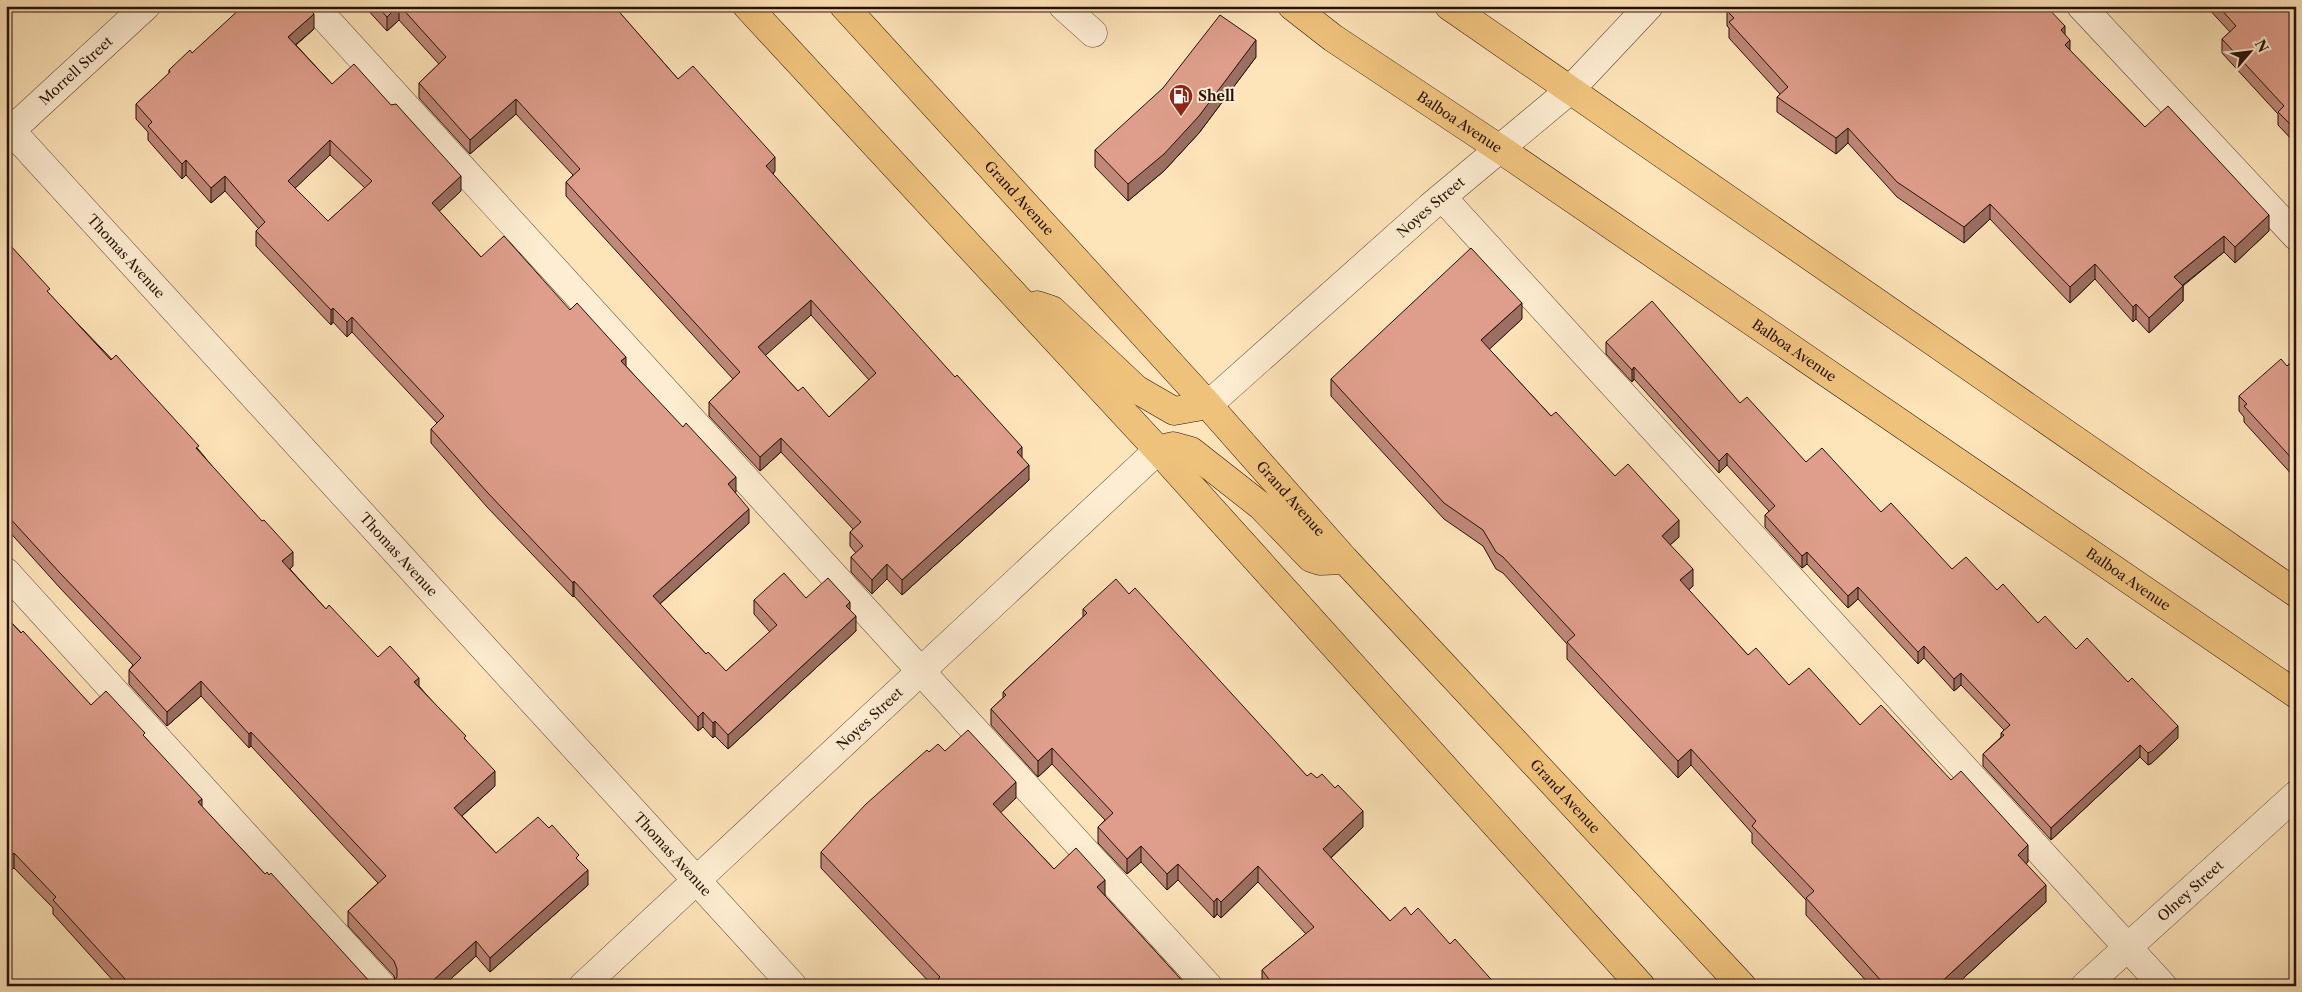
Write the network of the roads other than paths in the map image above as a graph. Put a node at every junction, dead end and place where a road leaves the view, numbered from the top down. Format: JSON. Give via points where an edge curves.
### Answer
{"nodes":[{"id":1,"x":146,"y":6,"type":"edge"},
{"id":2,"x":314,"y":6,"type":"edge"},
{"id":3,"x":747,"y":6,"type":"edge"},
{"id":4,"x":844,"y":6,"type":"edge"},
{"id":5,"x":1063,"y":6,"type":"edge"},
{"id":6,"x":1292,"y":6,"type":"edge"},
{"id":7,"x":1449,"y":6,"type":"edge"},
{"id":8,"x":1649,"y":6,"type":"edge"},
{"id":9,"x":2081,"y":6,"type":"edge"},
{"id":10,"x":1094,"y":33,"type":"dead end"},
{"id":11,"x":1570,"y":90,"type":"junction"},
{"id":12,"x":8,"y":130,"type":"edge"},
{"id":13,"x":1500,"y":149,"type":"junction"},
{"id":14,"x":1442,"y":198,"type":"junction"},
{"id":15,"x":2296,"y":236,"type":"edge"},
{"id":16,"x":1017,"y":298,"type":"junction"},
{"id":17,"x":1208,"y":405,"type":"junction"},
{"id":18,"x":1158,"y":450,"type":"junction"},
{"id":19,"x":1345,"y":560,"type":"junction"},
{"id":20,"x":6,"y":572,"type":"edge"},
{"id":21,"x":2296,"y":593,"type":"edge"},
{"id":22,"x":921,"y":673,"type":"junction"},
{"id":23,"x":2296,"y":694,"type":"edge"},
{"id":24,"x":2296,"y":795,"type":"edge"},
{"id":25,"x":696,"y":880,"type":"junction"},
{"id":26,"x":2128,"y":947,"type":"junction"},
{"id":27,"x":382,"y":986,"type":"edge"},
{"id":28,"x":583,"y":986,"type":"edge"},
{"id":29,"x":793,"y":986,"type":"edge"},
{"id":30,"x":1208,"y":986,"type":"edge"},
{"id":31,"x":1641,"y":986,"type":"edge"},
{"id":32,"x":1742,"y":986,"type":"edge"},
{"id":33,"x":2085,"y":986,"type":"edge"},
{"id":34,"x":2163,"y":986,"type":"edge"}],
"edges":[{"from":1,"to":12,"type":"street","name":"Morrell Street"},
{"from":2,"to":22,"type":"street"},
{"from":3,"to":16,"type":"main road"},
{"from":4,"to":17,"type":"main road","name":"Grand Avenue"},
{"from":5,"to":10,"type":"street"},
{"from":6,"to":13,"type":"main road","name":"Balboa Avenue","via":[[1333,38]]},
{"from":7,"to":11,"type":"main road"},
{"from":8,"to":11,"type":"street","name":"Noyes Street"},
{"from":9,"to":15,"type":"street"},
{"from":11,"to":13,"type":"street","name":"Noyes Street"},
{"from":11,"to":21,"type":"main road"},
{"from":12,"to":25,"type":"street","name":"Thomas Avenue"},
{"from":13,"to":14,"type":"street","name":"Noyes Street"},
{"from":13,"to":23,"type":"main road","name":"Balboa Avenue"},
{"from":14,"to":17,"type":"street","name":"Noyes Street"},
{"from":14,"to":26,"type":"street"},
{"from":16,"to":17,"type":"main road","via":[[1052,310],[1136,389],[1174,410]]},
{"from":16,"to":18,"type":"main road"},
{"from":17,"to":19,"type":"main road","name":"Grand Avenue"},
{"from":18,"to":19,"type":"main road","via":[[1173,446],[1191,451],[1261,506],[1311,558],[1320,562]]},
{"from":18,"to":22,"type":"street","name":"Noyes Street"},
{"from":18,"to":31,"type":"main road"},
{"from":19,"to":32,"type":"main road","name":"Grand Avenue"},
{"from":20,"to":27,"type":"street"},
{"from":22,"to":25,"type":"street","name":"Noyes Street"},
{"from":22,"to":30,"type":"street"},
{"from":24,"to":26,"type":"street","name":"Olney Street"},
{"from":25,"to":28,"type":"street","name":"Noyes Street"},
{"from":25,"to":29,"type":"street","name":"Thomas Avenue"},
{"from":26,"to":33,"type":"street","name":"Olney Street"},
{"from":26,"to":34,"type":"street"}]}
